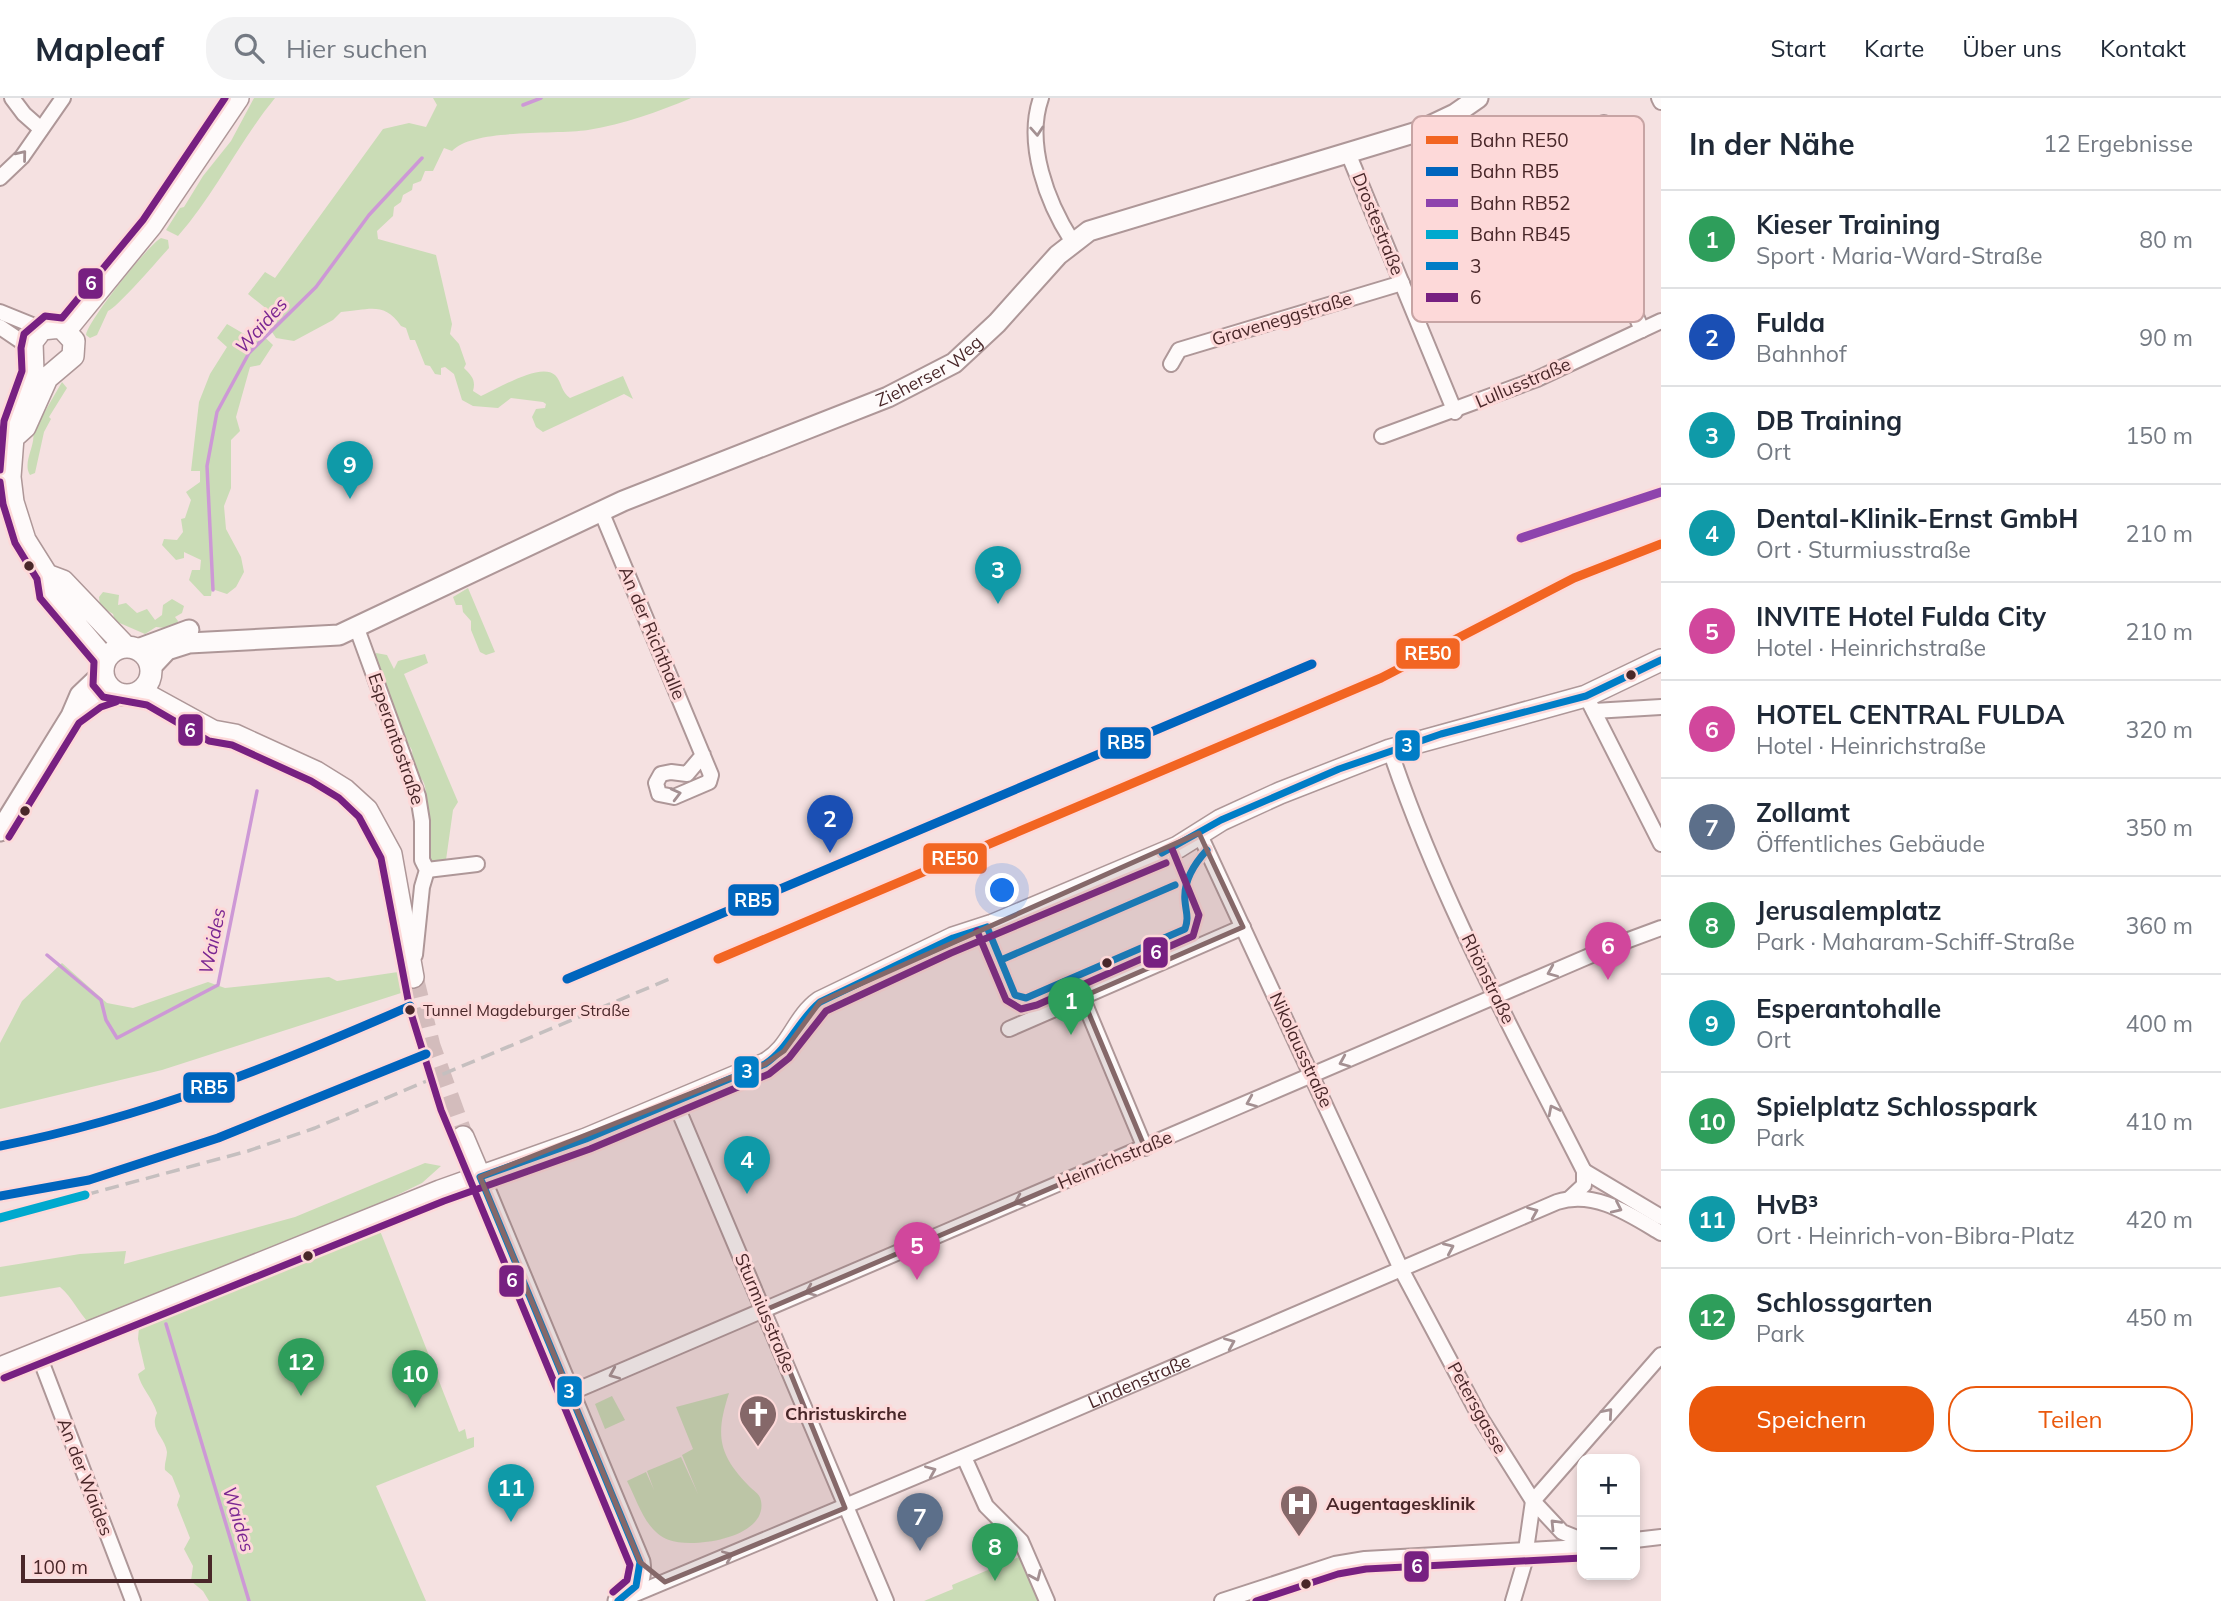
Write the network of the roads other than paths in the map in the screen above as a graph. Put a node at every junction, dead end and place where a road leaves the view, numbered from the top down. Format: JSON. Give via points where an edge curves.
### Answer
{"nodes":[{"id":1,"x":12,"y":98,"type":"edge"},
{"id":2,"x":63,"y":98,"type":"edge"},
{"id":3,"x":238,"y":98,"type":"edge"},
{"id":4,"x":1041,"y":98,"type":"edge"},
{"id":5,"x":1478,"y":98,"type":"edge"},
{"id":6,"x":1451,"y":116,"type":"edge"},
{"id":7,"x":41,"y":129,"type":"junction"},
{"id":8,"x":1412,"y":134,"type":"edge"},
{"id":9,"x":1348,"y":153,"type":"junction"},
{"id":10,"x":0,"y":178,"type":"edge"},
{"id":11,"x":1072,"y":241,"type":"junction"},
{"id":12,"x":1402,"y":282,"type":"junction"},
{"id":13,"x":1412,"y":307,"type":"edge"},
{"id":14,"x":0,"y":312,"type":"edge"},
{"id":15,"x":1661,"y":321,"type":"edge"},
{"id":16,"x":1418,"y":322,"type":"edge"},
{"id":17,"x":1639,"y":322,"type":"edge"},
{"id":18,"x":0,"y":327,"type":"edge"},
{"id":19,"x":42,"y":328,"type":"junction"},
{"id":20,"x":66,"y":330,"type":"junction"},
{"id":21,"x":1642,"y":330,"type":"junction"},
{"id":22,"x":32,"y":353,"type":"junction"},
{"id":23,"x":1171,"y":364,"type":"dead end"},
{"id":24,"x":55,"y":370,"type":"junction"},
{"id":25,"x":1455,"y":412,"type":"junction"},
{"id":26,"x":15,"y":436,"type":"junction"},
{"id":27,"x":1382,"y":436,"type":"dead end"},
{"id":28,"x":601,"y":511,"type":"junction"},
{"id":29,"x":47,"y":575,"type":"junction"},
{"id":30,"x":356,"y":626,"type":"junction"},
{"id":31,"x":132,"y":648,"type":"junction"},
{"id":32,"x":1661,"y":660,"type":"edge"},
{"id":33,"x":107,"y":675,"type":"junction"},
{"id":34,"x":147,"y":678,"type":"junction"},
{"id":35,"x":1590,"y":704,"type":"junction"},
{"id":36,"x":1661,"y":707,"type":"edge"},
{"id":37,"x":1390,"y":750,"type":"junction"},
{"id":38,"x":703,"y":755,"type":"dead end"},
{"id":39,"x":0,"y":831,"type":"edge"},
{"id":40,"x":1199,"y":833,"type":"junction"},
{"id":41,"x":1661,"y":844,"type":"edge"},
{"id":42,"x":477,"y":864,"type":"dead end"},
{"id":43,"x":427,"y":870,"type":"junction"},
{"id":44,"x":1243,"y":927,"type":"junction"},
{"id":45,"x":1661,"y":928,"type":"edge"},
{"id":46,"x":413,"y":977,"type":"joint"},
{"id":47,"x":1495,"y":996,"type":"junction"},
{"id":48,"x":1082,"y":997,"type":"junction"},
{"id":49,"x":1009,"y":1029,"type":"dead end"},
{"id":50,"x":1313,"y":1075,"type":"junction"},
{"id":51,"x":675,"y":1102,"type":"junction"},
{"id":52,"x":463,"y":1137,"type":"tunnel mouth"},
{"id":53,"x":1145,"y":1148,"type":"junction"},
{"id":54,"x":1584,"y":1171,"type":"junction"},
{"id":55,"x":480,"y":1177,"type":"junction"},
{"id":56,"x":1569,"y":1199,"type":"junction"},
{"id":57,"x":1661,"y":1217,"type":"edge"},
{"id":58,"x":1661,"y":1233,"type":"edge"},
{"id":59,"x":1401,"y":1269,"type":"junction"},
{"id":60,"x":765,"y":1310,"type":"junction"},
{"id":61,"x":38,"y":1353,"type":"junction"},
{"id":62,"x":1661,"y":1356,"type":"edge"},
{"id":63,"x":0,"y":1367,"type":"edge"},
{"id":64,"x":570,"y":1393,"type":"junction"},
{"id":65,"x":964,"y":1457,"type":"junction"},
{"id":66,"x":1533,"y":1502,"type":"junction"},
{"id":67,"x":845,"y":1508,"type":"junction"},
{"id":68,"x":1577,"y":1537,"type":"edge"},
{"id":69,"x":1661,"y":1537,"type":"edge"},
{"id":70,"x":1640,"y":1539,"type":"edge"},
{"id":71,"x":1577,"y":1547,"type":"edge"},
{"id":72,"x":1526,"y":1549,"type":"junction"},
{"id":73,"x":640,"y":1562,"type":"junction"},
{"id":74,"x":665,"y":1582,"type":"junction"},
{"id":75,"x":623,"y":1599,"type":"edge"},
{"id":76,"x":133,"y":1601,"type":"edge"},
{"id":77,"x":886,"y":1601,"type":"edge"},
{"id":78,"x":1047,"y":1601,"type":"edge"},
{"id":79,"x":1222,"y":1601,"type":"edge"},
{"id":80,"x":1513,"y":1601,"type":"edge"}],
"edges":[{"from":1,"to":7,"type":"street"},
{"from":2,"to":7,"type":"street"},
{"from":3,"to":20,"type":"main road","via":[[158,217]]},
{"from":4,"to":11,"type":"street","one_way":true,"via":[[1035,126],[1041,165],[1050,200]]},
{"from":5,"to":6,"type":"street","name":"Zieherser Weg"},
{"from":10,"to":7,"type":"street","one_way":true},
{"from":8,"to":9,"type":"street","name":"Zieherser Weg"},
{"from":9,"to":11,"type":"street","name":"Zieherser Weg","via":[[1108,223]]},
{"from":9,"to":12,"type":"street","name":"Drostestraße"},
{"from":11,"to":28,"type":"street","name":"Zieherser Weg","via":[[954,363],[888,397]]},
{"from":12,"to":13,"type":"street","name":"Drostestraße"},
{"from":12,"to":23,"type":"street","name":"Graveneggstraße","via":[[1179,350]]},
{"from":14,"to":19,"type":"street"},
{"from":15,"to":21,"type":"street","name":"Lullusstraße"},
{"from":16,"to":25,"type":"street","name":"Drostestraße"},
{"from":17,"to":21,"type":"street"},
{"from":18,"to":22,"type":"street"},
{"from":19,"to":20,"type":"main road"},
{"from":19,"to":22,"type":"main road","via":[[34,337]]},
{"from":20,"to":24,"type":"main road","via":[[74,341],[73,356]]},
{"from":21,"to":25,"type":"street","name":"Lullusstraße"},
{"from":22,"to":24,"type":"main road","via":[[43,368]]},
{"from":22,"to":26,"type":"main road","via":[[32,377],[14,424]]},
{"from":24,"to":26,"type":"main road","via":[[41,388],[25,427]]},
{"from":25,"to":27,"type":"street","name":"Lullusstraße"},
{"from":26,"to":29,"type":"main road","via":[[10,465],[13,502],[25,540]]},
{"from":28,"to":30,"type":"street","name":"Zieherser Weg"},
{"from":28,"to":38,"type":"street","name":"An der Richthalle"},
{"from":29,"to":31,"type":"main road","via":[[63,581]]},
{"from":29,"to":33,"type":"main road","via":[[49,593]]},
{"from":30,"to":31,"type":"street","name":"Zieherser Weg","via":[[199,628]]},
{"from":30,"to":34,"type":"street","name":"Zieherser Weg","via":[[324,637],[188,643],[167,650]]},
{"from":30,"to":43,"type":"street","name":"Esperantostraße","via":[[418,796],[422,860]]},
{"from":31,"to":33,"type":"main road","via":[[113,650]]},
{"from":31,"to":34,"type":"main road","via":[[147,656]]},
{"from":32,"to":35,"type":"main road"},
{"from":33,"to":34,"type":"main road","via":[[127,695]]},
{"from":33,"to":39,"type":"street","via":[[80,695]]},
{"from":34,"to":46,"type":"main road","via":[[227,723],[235,735],[316,772],[367,810],[391,854]]},
{"from":35,"to":36,"type":"street"},
{"from":35,"to":37,"type":"main road"},
{"from":35,"to":41,"type":"street"},
{"from":37,"to":40,"type":"main road","via":[[1280,793]]},
{"from":37,"to":47,"type":"street","name":"Rhönstraße","via":[[1422,840]]},
{"from":40,"to":44,"type":"street","name":"Nikolausstraße"},
{"from":40,"to":51,"type":"main road","via":[[1150,859],[953,938],[820,1002],[778,1057]]},
{"from":42,"to":43,"type":"street"},
{"from":43,"to":46,"type":"street","name":"Esperantostraße"},
{"from":44,"to":48,"type":"street"},
{"from":44,"to":50,"type":"street","name":"Nikolausstraße"},
{"from":45,"to":47,"type":"street","name":"Heinrichstraße","one_way":true},
{"from":47,"to":50,"type":"street","name":"Heinrichstraße","one_way":true},
{"from":54,"to":47,"type":"street","name":"Rhönstraße","one_way":true},
{"from":48,"to":49,"type":"street"},
{"from":48,"to":53,"type":"street"},
{"from":50,"to":53,"type":"street","name":"Heinrichstraße","one_way":true},
{"from":50,"to":59,"type":"street","name":"Nikolausstraße"},
{"from":51,"to":55,"type":"main road"},
{"from":51,"to":60,"type":"street","name":"Sturmiusstraße"},
{"from":52,"to":55,"type":"main road"},
{"from":53,"to":60,"type":"street","name":"Heinrichstraße","one_way":true},
{"from":54,"to":56,"type":"street","via":[[1584,1185]]},
{"from":54,"to":57,"type":"street"},
{"from":55,"to":61,"type":"main road"},
{"from":55,"to":64,"type":"street"},
{"from":56,"to":58,"type":"street","name":"Lindenstraße","one_way":true,"via":[[1608,1204]]},
{"from":59,"to":56,"type":"street","name":"Lindenstraße","one_way":true},
{"from":65,"to":59,"type":"street","name":"Lindenstraße","one_way":true},
{"from":59,"to":66,"type":"street","name":"Petersgasse","via":[[1480,1417]]},
{"from":60,"to":64,"type":"street","name":"Heinrichstraße","one_way":true},
{"from":60,"to":67,"type":"street","name":"Sturmiusstraße"},
{"from":61,"to":63,"type":"main road"},
{"from":61,"to":76,"type":"street","name":"An der Waides"},
{"from":66,"to":62,"type":"street","one_way":true},
{"from":64,"to":73,"type":"street"},
{"from":67,"to":65,"type":"street","name":"Lindenstraße","one_way":true},
{"from":65,"to":78,"type":"street","one_way":true,"via":[[986,1506],[1021,1541]]},
{"from":68,"to":66,"type":"street","name":"Petersgasse","one_way":true,"via":[[1555,1526]]},
{"from":66,"to":72,"type":"street"},
{"from":74,"to":67,"type":"street","name":"Lindenstraße","one_way":true},
{"from":67,"to":77,"type":"street","name":"Sturmiusstraße"},
{"from":69,"to":70,"type":"street"},
{"from":71,"to":72,"type":"street"},
{"from":72,"to":79,"type":"street","via":[[1364,1559]]},
{"from":72,"to":80,"type":"street"},
{"from":73,"to":74,"type":"street","via":[[650,1575]]},
{"from":73,"to":75,"type":"street","via":[[639,1583]]},
{"from":74,"to":75,"type":"street","name":"Lindenstraße"}]}
